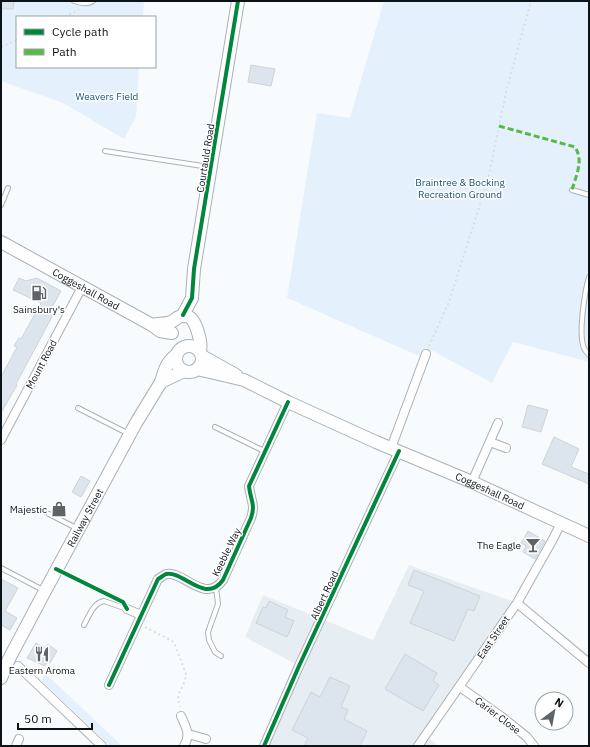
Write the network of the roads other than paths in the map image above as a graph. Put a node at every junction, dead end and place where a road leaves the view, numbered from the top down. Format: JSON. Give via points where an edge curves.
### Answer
{"nodes":[{"id":1,"x":74,"y":1,"type":"edge"},
{"id":2,"x":94,"y":1,"type":"edge"},
{"id":3,"x":238,"y":1,"type":"edge"},
{"id":4,"x":105,"y":151,"type":"dead end"},
{"id":5,"x":212,"y":168,"type":"junction"},
{"id":6,"x":8,"y":188,"type":"dead end"},
{"id":7,"x":572,"y":190,"type":"dead end"},
{"id":8,"x":589,"y":195,"type":"edge"},
{"id":9,"x":1,"y":205,"type":"edge"},
{"id":10,"x":1,"y":242,"type":"edge"},
{"id":11,"x":589,"y":277,"type":"edge"},
{"id":12,"x":82,"y":287,"type":"junction"},
{"id":13,"x":192,"y":298,"type":"junction"},
{"id":14,"x":175,"y":326,"type":"junction"},
{"id":15,"x":196,"y":326,"type":"junction"},
{"id":16,"x":201,"y":353,"type":"junction"},
{"id":17,"x":426,"y":354,"type":"road end"},
{"id":18,"x":176,"y":355,"type":"junction"},
{"id":19,"x":589,"y":355,"type":"edge"},
{"id":20,"x":197,"y":369,"type":"junction"},
{"id":21,"x":184,"y":371,"type":"junction"},
{"id":22,"x":244,"y":380,"type":"junction"},
{"id":23,"x":161,"y":382,"type":"junction"},
{"id":24,"x":288,"y":402,"type":"junction"},
{"id":25,"x":78,"y":408,"type":"dead end"},
{"id":26,"x":498,"y":423,"type":"dead end"},
{"id":27,"x":215,"y":427,"type":"dead end"},
{"id":28,"x":130,"y":434,"type":"junction"},
{"id":29,"x":1,"y":440,"type":"edge"},
{"id":30,"x":490,"y":442,"type":"junction"},
{"id":31,"x":506,"y":448,"type":"dead end"},
{"id":32,"x":395,"y":450,"type":"junction"},
{"id":33,"x":264,"y":451,"type":"junction"},
{"id":34,"x":472,"y":482,"type":"junction"},
{"id":35,"x":49,"y":514,"type":"dead end"},
{"id":36,"x":561,"y":523,"type":"junction"},
{"id":37,"x":78,"y":529,"type":"junction"},
{"id":38,"x":589,"y":536,"type":"edge"},
{"id":39,"x":1,"y":568,"type":"edge"},
{"id":40,"x":216,"y":586,"type":"junction"},
{"id":41,"x":45,"y":591,"type":"junction"},
{"id":42,"x":517,"y":603,"type":"junction"},
{"id":43,"x":127,"y":609,"type":"joint"},
{"id":44,"x":141,"y":615,"type":"junction"},
{"id":45,"x":84,"y":625,"type":"dead end"},
{"id":46,"x":222,"y":656,"type":"dead end"},
{"id":47,"x":9,"y":660,"type":"edge"},
{"id":48,"x":589,"y":663,"type":"edge"},
{"id":49,"x":1,"y":678,"type":"edge"},
{"id":50,"x":109,"y":685,"type":"dead end"},
{"id":51,"x":460,"y":687,"type":"junction"},
{"id":52,"x":181,"y":716,"type":"road end"},
{"id":53,"x":188,"y":734,"type":"junction"},
{"id":54,"x":206,"y":739,"type":"dead end"},
{"id":55,"x":102,"y":746,"type":"edge"},
{"id":56,"x":184,"y":746,"type":"edge"},
{"id":57,"x":264,"y":746,"type":"edge"},
{"id":58,"x":418,"y":746,"type":"edge"},
{"id":59,"x":534,"y":746,"type":"edge"}],
"edges":[{"from":1,"to":2,"type":"lane"},
{"from":3,"to":5,"type":"main road","name":"Courtauld Road"},
{"from":4,"to":5,"type":"lane"},
{"from":5,"to":13,"type":"main road","name":"Courtauld Road","via":[[194,269]]},
{"from":6,"to":9,"type":"lane"},
{"from":7,"to":8,"type":"lane"},
{"from":10,"to":12,"type":"main road","name":"Coggeshall Road"},
{"from":11,"to":19,"type":"lane","via":[[581,336],[584,350]]},
{"from":12,"to":14,"type":"main road","name":"Coggeshall Road","via":[[160,331]]},
{"from":12,"to":29,"type":"street","name":"Mount Road"},
{"from":13,"to":14,"type":"main road","name":"Courtauld Road"},
{"from":13,"to":15,"type":"main road","via":[[197,305]]},
{"from":14,"to":15,"type":"main road","via":[[189,316]]},
{"from":14,"to":15,"type":"main road","via":[[180,340],[189,340],[195,334]]},
{"from":14,"to":18,"type":"main road","via":[[171,341]]},
{"from":15,"to":16,"type":"main road"},
{"from":16,"to":18,"type":"main road","via":[[194,347],[187,347],[178,351]]},
{"from":16,"to":20,"type":"main road","via":[[201,363]]},
{"from":16,"to":22,"type":"main road"},
{"from":17,"to":32,"type":"street"},
{"from":18,"to":21,"type":"main road","via":[[179,367]]},
{"from":18,"to":23,"type":"main road","name":"Railway Street","via":[[165,367]]},
{"from":20,"to":21,"type":"main road","name":"Coggeshall Road","via":[[191,372]]},
{"from":20,"to":22,"type":"main road","name":"Coggeshall Road"},
{"from":21,"to":23,"type":"main road"},
{"from":22,"to":24,"type":"main road","name":"Coggeshall Road"},
{"from":23,"to":28,"type":"main road","name":"Railway Street"},
{"from":24,"to":32,"type":"main road","name":"Coggeshall Road"},
{"from":24,"to":33,"type":"street","name":"Keeble Way"},
{"from":25,"to":28,"type":"lane"},
{"from":26,"to":30,"type":"street"},
{"from":27,"to":33,"type":"lane"},
{"from":28,"to":37,"type":"main road","name":"Railway Street"},
{"from":30,"to":31,"type":"street"},
{"from":30,"to":34,"type":"street"},
{"from":32,"to":34,"type":"main road","name":"Coggeshall Road"},
{"from":32,"to":57,"type":"street","name":"Albert Road"},
{"from":33,"to":40,"type":"street","name":"Keeble Way","via":[[248,486],[254,510],[252,518],[223,580]]},
{"from":34,"to":36,"type":"main road","name":"Coggeshall Road"},
{"from":35,"to":37,"type":"lane"},
{"from":36,"to":38,"type":"main road","name":"Coggeshall Road"},
{"from":36,"to":42,"type":"street","name":"East Street"},
{"from":37,"to":41,"type":"main road","name":"Railway Street"},
{"from":39,"to":41,"type":"lane"},
{"from":40,"to":44,"type":"street","name":"Keeble Way","via":[[203,589],[166,574],[158,579]]},
{"from":40,"to":46,"type":"lane","via":[[218,604],[208,632],[215,652]]},
{"from":41,"to":47,"type":"main road","name":"Railway Street"},
{"from":42,"to":48,"type":"street"},
{"from":42,"to":51,"type":"street","name":"East Street"},
{"from":43,"to":44,"type":"street"},
{"from":43,"to":45,"type":"lane","via":[[100,602],[96,604]]},
{"from":44,"to":50,"type":"street","name":"Keeble Way"},
{"from":47,"to":49,"type":"main road","name":"Railway Street"},
{"from":47,"to":55,"type":"street"},
{"from":51,"to":58,"type":"street","name":"East Street"},
{"from":51,"to":59,"type":"street","name":"Carier Close","via":[[502,717]]},
{"from":52,"to":53,"type":"street"},
{"from":53,"to":54,"type":"street"},
{"from":53,"to":56,"type":"street"}]}
